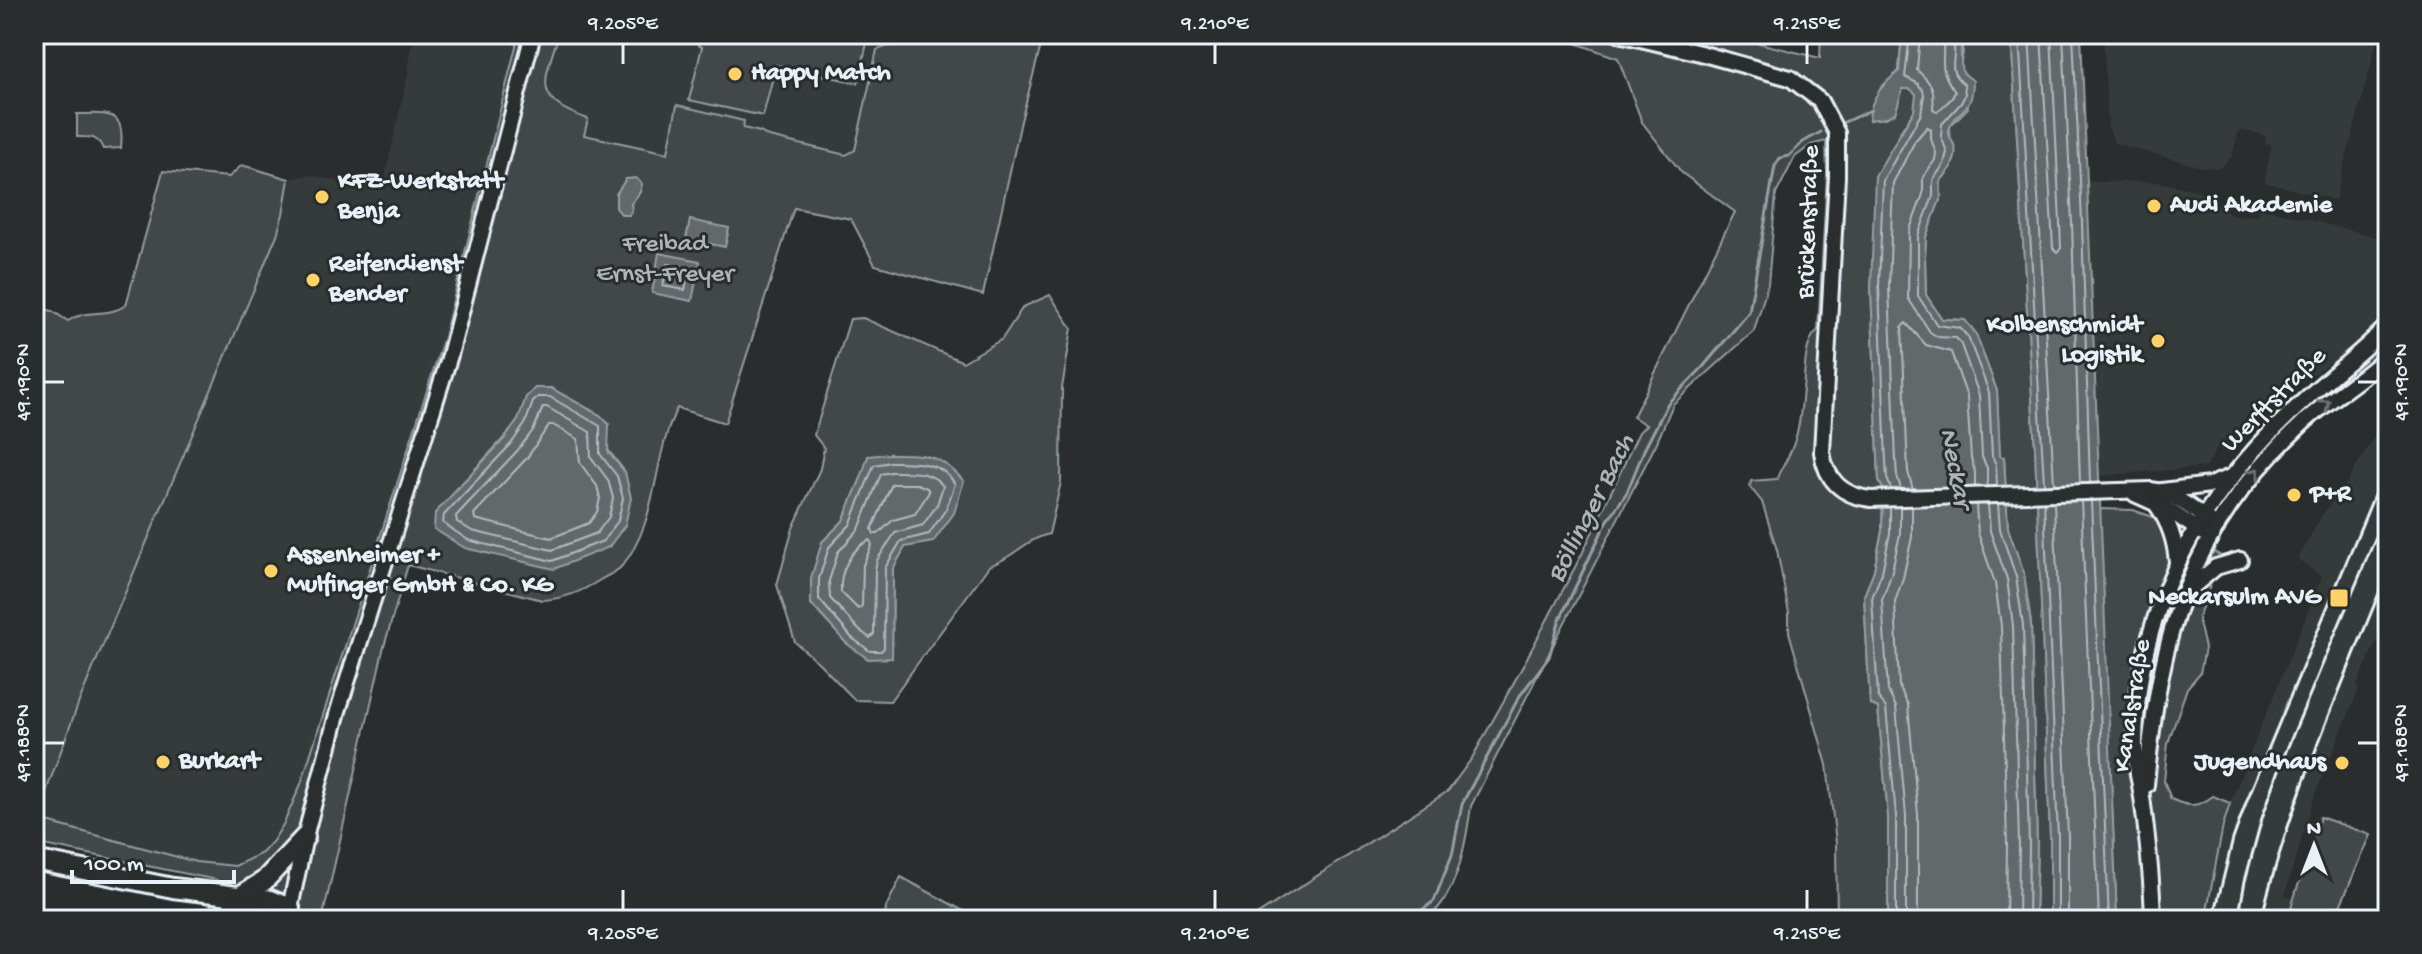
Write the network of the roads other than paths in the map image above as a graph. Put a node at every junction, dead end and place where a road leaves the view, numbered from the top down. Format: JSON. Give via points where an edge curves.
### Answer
{"nodes":[{"id":1,"x":533,"y":34,"type":"edge"},
{"id":2,"x":1619,"y":34,"type":"edge"},
{"id":3,"x":2388,"y":325,"type":"edge"},
{"id":4,"x":2388,"y":355,"type":"edge"},
{"id":5,"x":2234,"y":476,"type":"junction"},
{"id":6,"x":2158,"y":496,"type":"junction"},
{"id":7,"x":2200,"y":523,"type":"junction"},
{"id":8,"x":2213,"y":532,"type":"junction"},
{"id":9,"x":2240,"y":560,"type":"dead end"},
{"id":10,"x":2177,"y":562,"type":"junction"},
{"id":11,"x":2183,"y":595,"type":"junction"},
{"id":12,"x":2144,"y":808,"type":"junction"},
{"id":13,"x":305,"y":837,"type":"junction"},
{"id":14,"x":41,"y":865,"type":"edge"},
{"id":15,"x":240,"y":896,"type":"junction"},
{"id":16,"x":206,"y":903,"type":"junction"},
{"id":17,"x":289,"y":913,"type":"junction"},
{"id":18,"x":241,"y":920,"type":"edge"},
{"id":19,"x":2153,"y":920,"type":"edge"}],
"edges":[{"from":1,"to":13,"type":"main road","via":[[450,355],[338,711]]},
{"from":2,"to":6,"type":"main road","name":"Brückenstraße","via":[[1790,78],[1820,101],[1837,133],[1822,452],[1833,482],[1846,493],[1871,499],[2127,491]]},
{"from":3,"to":5,"type":"main road","name":"Werftstraße","via":[[2306,398]]},
{"from":8,"to":4,"type":"main road","name":"Werftstraße","one_way":true,"via":[[2265,460],[2316,410]]},
{"from":5,"to":6,"type":"main road"},
{"from":5,"to":7,"type":"main road","name":"Werftstraße"},
{"from":6,"to":7,"type":"main road"},
{"from":6,"to":10,"type":"main road"},
{"from":7,"to":8,"type":"main road"},
{"from":7,"to":10,"type":"main road","name":"Kanalstraße"},
{"from":8,"to":11,"type":"main road","name":"Kanalstraße"},
{"from":9,"to":11,"type":"main road","via":[[2216,567]]},
{"from":10,"to":12,"type":"main road","name":"Kanalstraße","via":[[2149,636],[2136,704],[2135,750]]},
{"from":11,"to":12,"type":"main road","name":"Kanalstraße","via":[[2154,704]]},
{"from":12,"to":19,"type":"main road","name":"Kanalstraße"},
{"from":13,"to":15,"type":"highway","via":[[264,881]]},
{"from":13,"to":17,"type":"main road"},
{"from":14,"to":15,"type":"highway"},
{"from":14,"to":16,"type":"highway"},
{"from":15,"to":17,"type":"highway","via":[[270,900]]},
{"from":16,"to":17,"type":"highway"},
{"from":16,"to":18,"type":"highway"}]}
